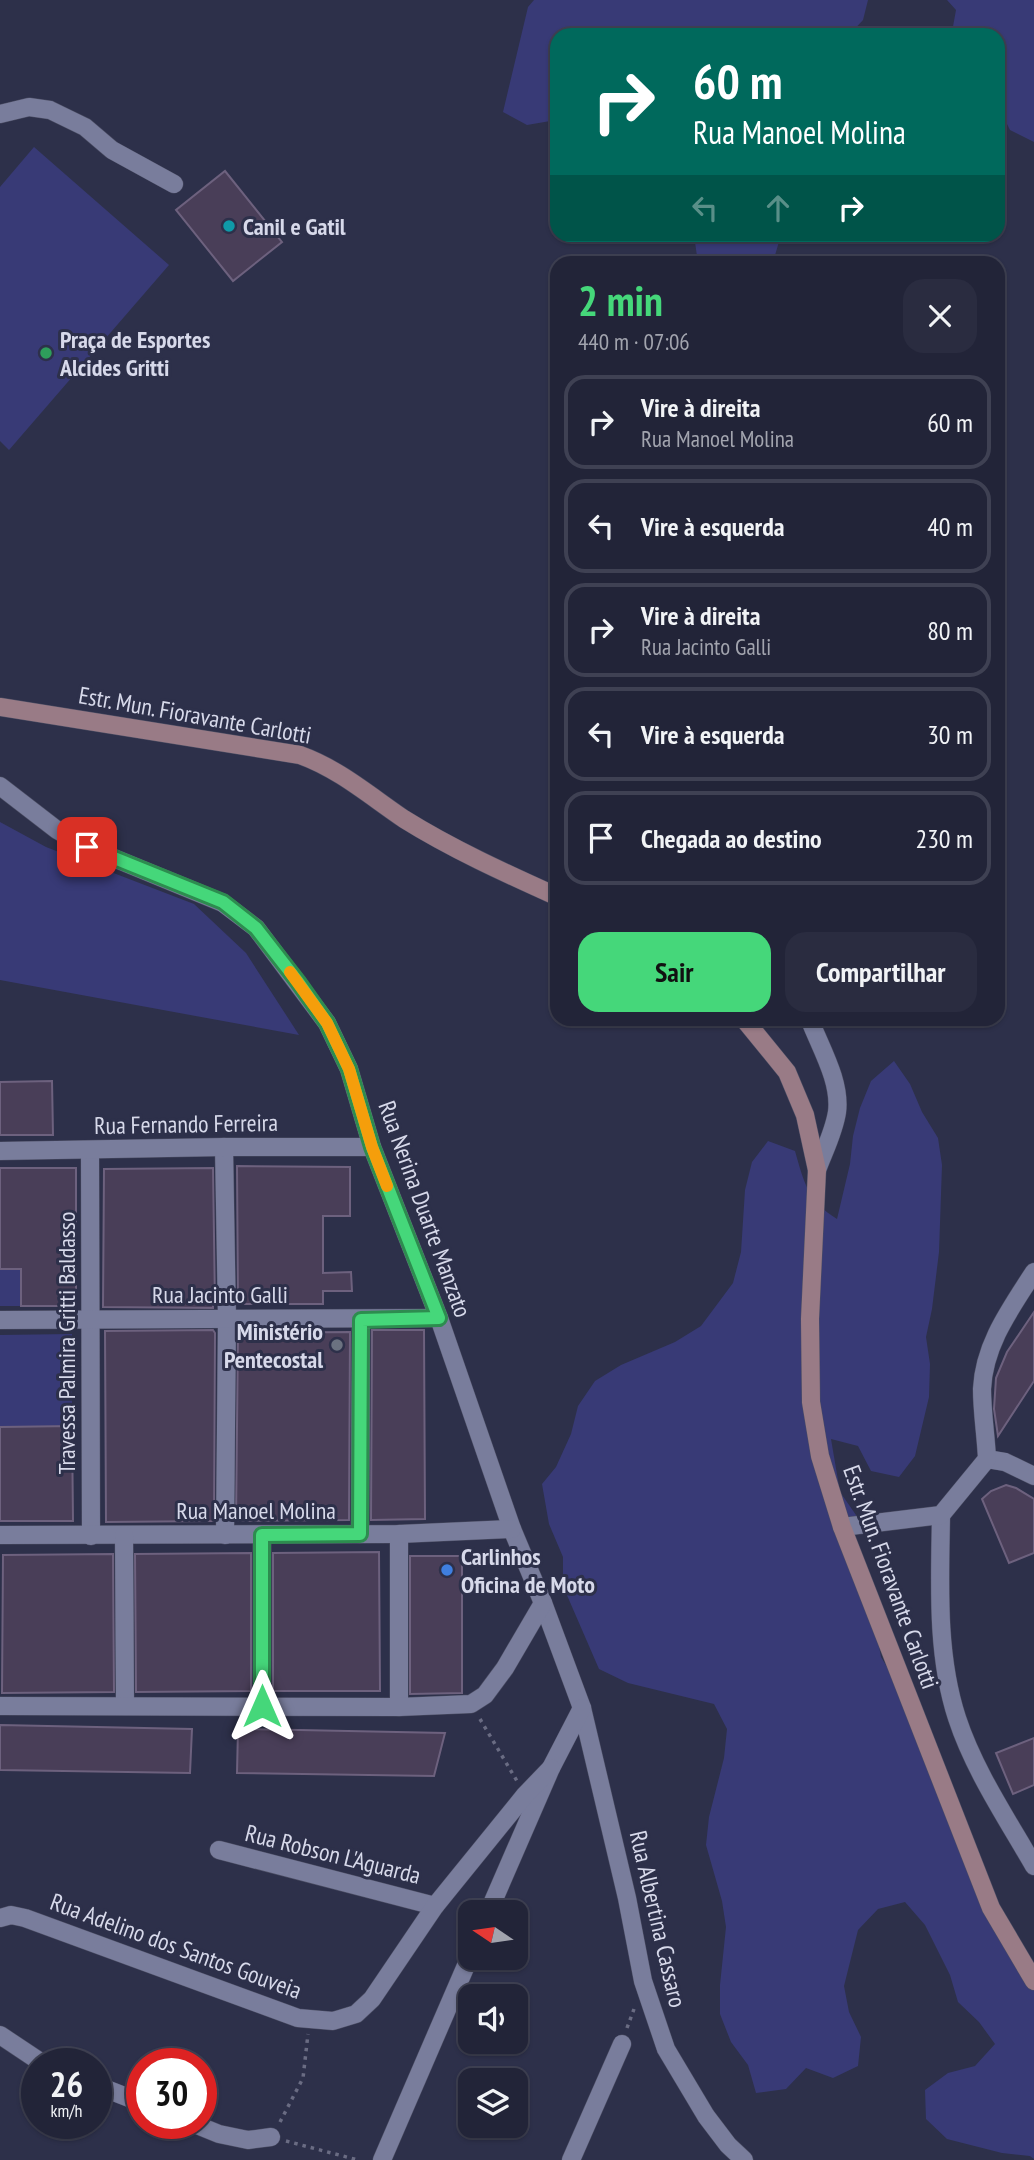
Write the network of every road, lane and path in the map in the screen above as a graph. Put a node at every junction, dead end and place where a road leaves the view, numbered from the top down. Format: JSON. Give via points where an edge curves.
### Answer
{"nodes":[{"id":1,"x":0,"y":114,"type":"edge"},
{"id":2,"x":174,"y":184,"type":"dead end"},
{"id":3,"x":0,"y":707,"type":"edge"},
{"id":4,"x":0,"y":786,"type":"edge"},
{"id":5,"x":550,"y":893,"type":"edge"},
{"id":6,"x":750,"y":1026,"type":"edge"},
{"id":7,"x":812,"y":1026,"type":"edge"},
{"id":8,"x":224,"y":1147,"type":"junction"},
{"id":9,"x":372,"y":1147,"type":"junction"},
{"id":10,"x":90,"y":1150,"type":"junction"},
{"id":11,"x":0,"y":1151,"type":"edge"},
{"id":12,"x":817,"y":1170,"type":"junction"},
{"id":13,"x":1034,"y":1272,"type":"edge"},
{"id":14,"x":90,"y":1318,"type":"junction"},
{"id":15,"x":439,"y":1318,"type":"junction"},
{"id":16,"x":227,"y":1319,"type":"junction"},
{"id":17,"x":0,"y":1320,"type":"edge"},
{"id":18,"x":361,"y":1320,"type":"junction"},
{"id":19,"x":987,"y":1459,"type":"junction"},
{"id":20,"x":1034,"y":1476,"type":"edge"},
{"id":21,"x":941,"y":1515,"type":"junction"},
{"id":22,"x":842,"y":1527,"type":"junction"},
{"id":23,"x":512,"y":1529,"type":"junction"},
{"id":24,"x":360,"y":1534,"type":"junction"},
{"id":25,"x":399,"y":1534,"type":"junction"},
{"id":26,"x":0,"y":1535,"type":"edge"},
{"id":27,"x":124,"y":1535,"type":"junction"},
{"id":28,"x":225,"y":1535,"type":"junction"},
{"id":29,"x":262,"y":1535,"type":"junction"},
{"id":30,"x":91,"y":1536,"type":"junction"},
{"id":31,"x":543,"y":1603,"type":"junction"},
{"id":32,"x":471,"y":1704,"type":"junction"},
{"id":33,"x":0,"y":1706,"type":"edge"},
{"id":34,"x":125,"y":1706,"type":"junction"},
{"id":35,"x":262,"y":1706,"type":"junction"},
{"id":36,"x":400,"y":1707,"type":"junction"},
{"id":37,"x":582,"y":1708,"type":"junction"},
{"id":38,"x":551,"y":1768,"type":"junction"},
{"id":39,"x":525,"y":1795,"type":"junction"},
{"id":40,"x":219,"y":1850,"type":"dead end"},
{"id":41,"x":1034,"y":1866,"type":"edge"},
{"id":42,"x":494,"y":1900,"type":"edge"},
{"id":43,"x":435,"y":1906,"type":"junction"},
{"id":44,"x":0,"y":1918,"type":"edge"},
{"id":45,"x":464,"y":1970,"type":"edge"},
{"id":46,"x":1034,"y":1980,"type":"edge"},
{"id":47,"x":643,"y":1982,"type":"junction"},
{"id":48,"x":310,"y":2019,"type":"junction"},
{"id":49,"x":0,"y":2035,"type":"edge"},
{"id":50,"x":622,"y":2043,"type":"joint"},
{"id":51,"x":21,"y":2049,"type":"edge"},
{"id":52,"x":217,"y":2133,"type":"edge"},
{"id":53,"x":271,"y":2137,"type":"junction"},
{"id":54,"x":358,"y":2160,"type":"edge"},
{"id":55,"x":382,"y":2160,"type":"edge"},
{"id":56,"x":571,"y":2160,"type":"edge"},
{"id":57,"x":744,"y":2160,"type":"edge"}],
"edges":[{"from":1,"to":2,"type":"street","via":[[29,107],[50,110]]},
{"from":3,"to":5,"type":"street","name":"Estr. Mun. Fioravante Carlotti","via":[[300,755],[320,762],[455,848]]},
{"from":4,"to":9,"type":"street","name":"Rua Nerina Duarte Manzato","via":[[57,831],[223,902],[256,928],[327,1023],[349,1069]]},
{"from":6,"to":12,"type":"street","name":"Estr. Mun. Fioravante Carlotti","via":[[787,1072],[805,1115]]},
{"from":7,"to":12,"type":"street","via":[[838,1100]]},
{"from":8,"to":9,"type":"street","name":"Rua Fernando Ferreira"},
{"from":8,"to":10,"type":"street","name":"Rua Fernando Ferreira"},
{"from":8,"to":16,"type":"street"},
{"from":9,"to":15,"type":"street","name":"Rua Nerina Duarte Manzato"},
{"from":10,"to":11,"type":"street","name":"Rua Fernando Ferreira"},
{"from":10,"to":14,"type":"street","name":"Travessa Palmira Gritti Baldasso"},
{"from":12,"to":22,"type":"street","name":"Estr. Mun. Fioravante Carlotti","via":[[811,1402],[820,1456]]},
{"from":13,"to":19,"type":"street","via":[[990,1347],[982,1387]]},
{"from":14,"to":16,"type":"street","name":"Rua Jacinto Galli"},
{"from":14,"to":17,"type":"street","name":"Rua Jacinto Galli"},
{"from":14,"to":30,"type":"street","name":"Travessa Palmira Gritti Baldasso"},
{"from":15,"to":18,"type":"street","name":"Rua Jacinto Galli"},
{"from":15,"to":23,"type":"street","name":"Rua Nerina Duarte Manzato"},
{"from":16,"to":18,"type":"street","name":"Rua Jacinto Galli"},
{"from":16,"to":28,"type":"street"},
{"from":18,"to":24,"type":"street"},
{"from":19,"to":20,"type":"street"},
{"from":19,"to":21,"type":"street"},
{"from":21,"to":22,"type":"street"},
{"from":21,"to":41,"type":"street","via":[[940,1595],[945,1663],[955,1710],[980,1770]]},
{"from":22,"to":46,"type":"street","name":"Estr. Mun. Fioravante Carlotti","via":[[991,1908]]},
{"from":23,"to":25,"type":"street","name":"Rua Manoel Molina"},
{"from":23,"to":31,"type":"street","name":"Rua Nerina Duarte Manzato"},
{"from":24,"to":25,"type":"street","name":"Rua Manoel Molina"},
{"from":24,"to":29,"type":"street","name":"Rua Manoel Molina"},
{"from":25,"to":36,"type":"street"},
{"from":26,"to":30,"type":"street","name":"Rua Manoel Molina"},
{"from":27,"to":28,"type":"street","name":"Rua Manoel Molina"},
{"from":27,"to":30,"type":"street","name":"Rua Manoel Molina"},
{"from":27,"to":34,"type":"street"},
{"from":28,"to":29,"type":"street","name":"Rua Manoel Molina"},
{"from":29,"to":35,"type":"street"},
{"from":31,"to":32,"type":"street","via":[[505,1668],[485,1695]]},
{"from":31,"to":37,"type":"street","name":"Rua Nerina Duarte Manzato"},
{"from":32,"to":36,"type":"street"},
{"from":32,"to":39,"type":"path"},
{"from":33,"to":34,"type":"street"},
{"from":34,"to":35,"type":"street"},
{"from":35,"to":36,"type":"street"},
{"from":37,"to":38,"type":"street"},
{"from":37,"to":47,"type":"street","name":"Rua Albertina Cassaro","via":[[628,1898]]},
{"from":38,"to":39,"type":"street","name":"Rua Adelino dos Santos Gouveia"},
{"from":38,"to":42,"type":"street"},
{"from":39,"to":43,"type":"street","name":"Rua Adelino dos Santos Gouveia"},
{"from":40,"to":43,"type":"street","name":"Rua Robson L'Aguarda"},
{"from":43,"to":48,"type":"street","name":"Rua Adelino dos Santos Gouveia","via":[[372,1999],[356,2014],[333,2021]]},
{"from":44,"to":48,"type":"street","name":"Rua Adelino dos Santos Gouveia","via":[[24,1918]]},
{"from":45,"to":55,"type":"street"},
{"from":47,"to":50,"type":"path"},
{"from":47,"to":57,"type":"street","name":"Rua Albertina Cassaro","via":[[666,2049],[706,2116]]},
{"from":48,"to":53,"type":"path","via":[[303,2078]]},
{"from":49,"to":51,"type":"street"},
{"from":50,"to":56,"type":"street"},
{"from":52,"to":53,"type":"street","via":[[248,2140]]},
{"from":53,"to":54,"type":"path"}]}
